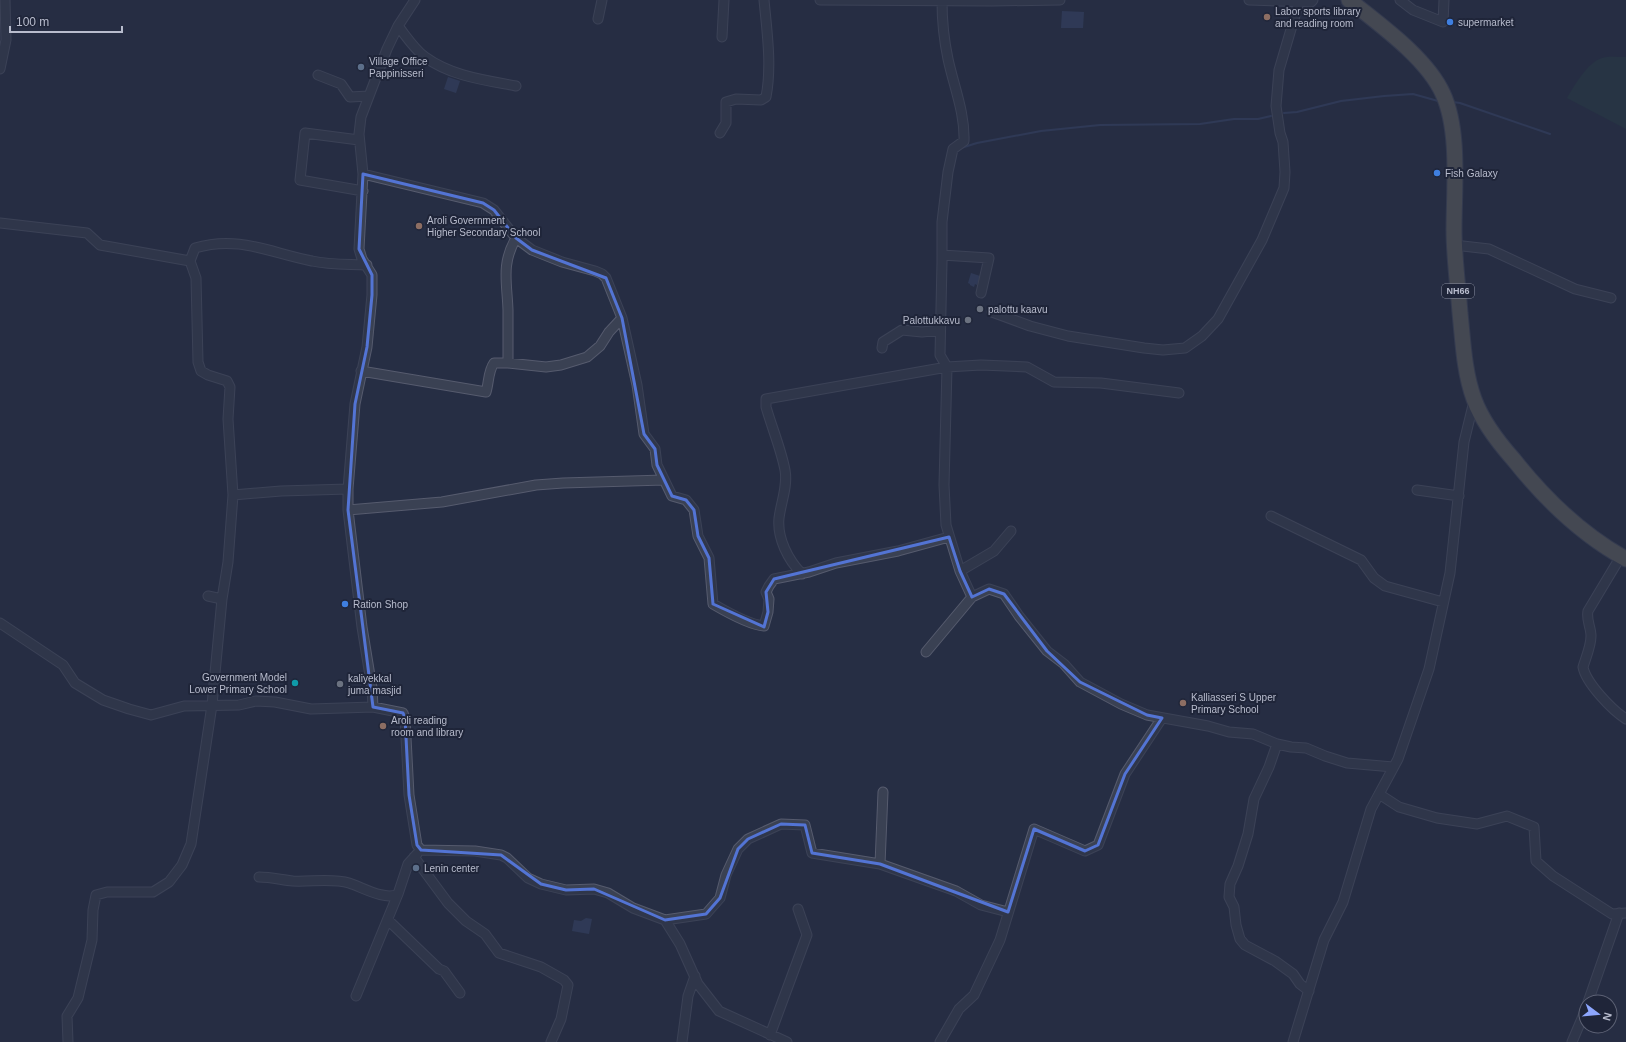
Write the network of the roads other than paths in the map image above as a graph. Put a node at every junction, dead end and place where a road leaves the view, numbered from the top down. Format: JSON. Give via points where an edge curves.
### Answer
{"nodes":[{"id":1,"x":5,"y":0,"type":"edge"},
{"id":2,"x":415,"y":0,"type":"edge"},
{"id":3,"x":602,"y":0,"type":"edge"},
{"id":4,"x":724,"y":0,"type":"edge"},
{"id":5,"x":764,"y":0,"type":"edge"},
{"id":6,"x":820,"y":0,"type":"edge"},
{"id":7,"x":877,"y":0,"type":"edge"},
{"id":8,"x":1060,"y":0,"type":"edge"},
{"id":9,"x":1249,"y":0,"type":"edge"},
{"id":10,"x":1313,"y":0,"type":"edge"},
{"id":11,"x":1349,"y":0,"type":"edge"},
{"id":12,"x":1400,"y":0,"type":"edge"},
{"id":13,"x":1444,"y":0,"type":"edge"},
{"id":14,"x":942,"y":1,"type":"junction"},
{"id":15,"x":992,"y":1,"type":"edge"},
{"id":16,"x":1299,"y":2,"type":"junction"},
{"id":17,"x":598,"y":18,"type":"dead end"},
{"id":18,"x":398,"y":26,"type":"junction"},
{"id":19,"x":722,"y":37,"type":"dead end"},
{"id":20,"x":0,"y":69,"type":"edge"},
{"id":21,"x":318,"y":75,"type":"dead end"},
{"id":22,"x":516,"y":86,"type":"dead end"},
{"id":23,"x":369,"y":96,"type":"junction"},
{"id":24,"x":720,"y":133,"type":"dead end"},
{"id":25,"x":359,"y":140,"type":"junction"},
{"id":26,"x":363,"y":174,"type":"junction"},
{"id":27,"x":363,"y":192,"type":"junction"},
{"id":28,"x":0,"y":223,"type":"edge"},
{"id":29,"x":516,"y":238,"type":"junction"},
{"id":30,"x":1454,"y":245,"type":"junction"},
{"id":31,"x":942,"y":255,"type":"junction"},
{"id":32,"x":190,"y":261,"type":"junction"},
{"id":33,"x":368,"y":266,"type":"junction"},
{"id":34,"x":981,"y":293,"type":"dead end"},
{"id":35,"x":1611,"y":298,"type":"dead end"},
{"id":36,"x":992,"y":312,"type":"dead end"},
{"id":37,"x":622,"y":318,"type":"junction"},
{"id":38,"x":940,"y":330,"type":"junction"},
{"id":39,"x":882,"y":348,"type":"dead end"},
{"id":40,"x":508,"y":363,"type":"junction"},
{"id":41,"x":947,"y":367,"type":"junction"},
{"id":42,"x":362,"y":371,"type":"junction"},
{"id":43,"x":1179,"y":393,"type":"dead end"},
{"id":44,"x":1474,"y":399,"type":"junction"},
{"id":45,"x":664,"y":480,"type":"junction"},
{"id":46,"x":348,"y":489,"type":"junction"},
{"id":47,"x":1417,"y":490,"type":"dead end"},
{"id":48,"x":233,"y":495,"type":"junction"},
{"id":49,"x":1459,"y":496,"type":"junction"},
{"id":50,"x":348,"y":510,"type":"junction"},
{"id":51,"x":1271,"y":516,"type":"dead end"},
{"id":52,"x":1011,"y":531,"type":"dead end"},
{"id":53,"x":949,"y":537,"type":"junction"},
{"id":54,"x":1624,"y":558,"type":"edge"},
{"id":55,"x":960,"y":571,"type":"junction"},
{"id":56,"x":802,"y":574,"type":"junction"},
{"id":57,"x":208,"y":596,"type":"dead end"},
{"id":58,"x":972,"y":597,"type":"junction"},
{"id":59,"x":222,"y":599,"type":"junction"},
{"id":60,"x":1443,"y":602,"type":"junction"},
{"id":61,"x":0,"y":623,"type":"edge"},
{"id":62,"x":926,"y":652,"type":"dead end"},
{"id":63,"x":212,"y":706,"type":"junction"},
{"id":64,"x":373,"y":707,"type":"junction"},
{"id":65,"x":1162,"y":718,"type":"junction"},
{"id":66,"x":1626,"y":719,"type":"edge"},
{"id":67,"x":1277,"y":744,"type":"junction"},
{"id":68,"x":1393,"y":767,"type":"junction"},
{"id":69,"x":883,"y":792,"type":"dead end"},
{"id":70,"x":1379,"y":794,"type":"junction"},
{"id":71,"x":421,"y":850,"type":"junction"},
{"id":72,"x":414,"y":857,"type":"junction"},
{"id":73,"x":880,"y":864,"type":"junction"},
{"id":74,"x":259,"y":877,"type":"dead end"},
{"id":75,"x":398,"y":894,"type":"junction"},
{"id":76,"x":798,"y":909,"type":"dead end"},
{"id":77,"x":1008,"y":912,"type":"junction"},
{"id":78,"x":1622,"y":913,"type":"edge"},
{"id":79,"x":388,"y":920,"type":"junction"},
{"id":80,"x":665,"y":920,"type":"junction"},
{"id":81,"x":695,"y":976,"type":"junction"},
{"id":82,"x":1309,"y":991,"type":"junction"},
{"id":83,"x":460,"y":993,"type":"dead end"},
{"id":84,"x":1591,"y":994,"type":"edge"},
{"id":85,"x":356,"y":996,"type":"dead end"},
{"id":86,"x":1578,"y":1025,"type":"edge"},
{"id":87,"x":770,"y":1034,"type":"junction"},
{"id":88,"x":68,"y":1042,"type":"edge"},
{"id":89,"x":551,"y":1042,"type":"edge"},
{"id":90,"x":682,"y":1042,"type":"edge"},
{"id":91,"x":787,"y":1042,"type":"edge"},
{"id":92,"x":940,"y":1042,"type":"edge"},
{"id":93,"x":1293,"y":1042,"type":"edge"},
{"id":94,"x":1572,"y":1042,"type":"edge"}],
"edges":[{"from":1,"to":20,"type":"street","via":[[6,40]]},
{"from":2,"to":18,"type":"street"},
{"from":3,"to":17,"type":"street"},
{"from":4,"to":19,"type":"street"},
{"from":5,"to":24,"type":"street","via":[[768,43],[766,97],[761,100],[736,99],[726,102],[726,123]]},
{"from":6,"to":7,"type":"street"},
{"from":7,"to":14,"type":"street"},
{"from":8,"to":15,"type":"street"},
{"from":9,"to":16,"type":"street"},
{"from":10,"to":16,"type":"street"},
{"from":11,"to":30,"type":"highway","number":"NH66","via":[[1390,33],[1428,70],[1443,93],[1453,135]]},
{"from":12,"to":13,"type":"street","via":[[1413,10],[1443,22]]},
{"from":14,"to":15,"type":"street"},
{"from":14,"to":31,"type":"street","via":[[943,31],[948,60],[964,124],[964,141],[953,148],[949,166],[942,222]]},
{"from":16,"to":36,"type":"street","via":[[1279,70],[1276,106],[1283,142],[1284,188],[1262,240],[1218,319],[1202,336],[1185,348],[1144,348],[1068,336]]},
{"from":18,"to":22,"type":"street","via":[[424,56],[437,64],[461,75]]},
{"from":18,"to":23,"type":"street"},
{"from":21,"to":23,"type":"street","via":[[341,84],[350,97]]},
{"from":23,"to":25,"type":"street","via":[[361,117]]},
{"from":25,"to":26,"type":"street"},
{"from":25,"to":27,"type":"street","via":[[305,133],[300,180]]},
{"from":26,"to":27,"type":"street"},
{"from":26,"to":29,"type":"street","via":[[483,203],[494,210]]},
{"from":27,"to":33,"type":"street","via":[[359,249],[362,259]]},
{"from":28,"to":32,"type":"street","via":[[87,233],[100,245]]},
{"from":29,"to":37,"type":"street","via":[[532,250],[602,274]]},
{"from":29,"to":40,"type":"street","via":[[507,256],[505,268]]},
{"from":30,"to":35,"type":"street","via":[[1489,249],[1575,289]]},
{"from":30,"to":44,"type":"highway","number":"NH66","via":[[1467,377]]},
{"from":31,"to":34,"type":"street","via":[[989,258]]},
{"from":31,"to":38,"type":"street"},
{"from":32,"to":33,"type":"street","via":[[195,248],[239,243],[314,262]]},
{"from":32,"to":48,"type":"street","via":[[196,278],[198,362],[201,371],[227,381],[230,387],[228,419]]},
{"from":33,"to":42,"type":"street","via":[[372,275],[372,295]]},
{"from":37,"to":40,"type":"street","via":[[600,346],[587,357],[546,367]]},
{"from":37,"to":45,"type":"street","via":[[637,385],[644,434],[655,449],[657,465]]},
{"from":38,"to":39,"type":"street","via":[[902,330],[883,342]]},
{"from":38,"to":41,"type":"street","via":[[940,355]]},
{"from":40,"to":42,"type":"street","via":[[494,363],[486,392]]},
{"from":41,"to":43,"type":"street","via":[[1027,367],[1054,382],[1101,383]]},
{"from":41,"to":53,"type":"street","via":[[944,485]]},
{"from":41,"to":56,"type":"street","via":[[766,399],[766,407],[785,470],[786,487],[779,519],[780,536],[794,566]]},
{"from":42,"to":46,"type":"street","via":[[354,404]]},
{"from":44,"to":49,"type":"street","via":[[1464,442]]},
{"from":44,"to":54,"type":"highway","number":"NH66","via":[[1500,444],[1529,479],[1568,518]]},
{"from":45,"to":50,"type":"street","via":[[543,485],[442,502]]},
{"from":45,"to":56,"type":"street","via":[[672,496],[686,500],[694,510],[698,536],[709,558],[713,604],[764,626],[768,612],[768,586],[774,579]]},
{"from":46,"to":48,"type":"street"},
{"from":46,"to":50,"type":"street"},
{"from":47,"to":49,"type":"street"},
{"from":48,"to":59,"type":"street","via":[[228,562]]},
{"from":49,"to":60,"type":"street","via":[[1450,573]]},
{"from":50,"to":64,"type":"street"},
{"from":51,"to":60,"type":"street","via":[[1360,560],[1374,578],[1385,586]]},
{"from":52,"to":55,"type":"street","via":[[994,551]]},
{"from":53,"to":55,"type":"street"},
{"from":53,"to":56,"type":"street","via":[[836,563]]},
{"from":54,"to":66,"type":"street","via":[[1588,611],[1591,640],[1583,666],[1598,693]]},
{"from":55,"to":58,"type":"street"},
{"from":57,"to":59,"type":"street"},
{"from":58,"to":62,"type":"street"},
{"from":58,"to":65,"type":"street","via":[[989,588],[1004,594],[1047,651],[1064,664],[1080,682],[1147,715]]},
{"from":59,"to":63,"type":"street"},
{"from":60,"to":68,"type":"street","via":[[1429,669]]},
{"from":61,"to":63,"type":"street","via":[[63,664],[75,682],[112,704],[151,715],[184,706]]},
{"from":63,"to":64,"type":"street","via":[[239,705],[256,701],[311,709]]},
{"from":63,"to":88,"type":"street","via":[[191,844],[182,865],[169,882],[153,892],[107,892],[96,895],[92,940],[78,998],[67,1016]]},
{"from":64,"to":71,"type":"street","via":[[402,713],[405,718],[409,795],[417,845]]},
{"from":65,"to":67,"type":"street","via":[[1229,732],[1253,734]]},
{"from":65,"to":77,"type":"street","via":[[1125,774],[1098,845],[1085,851],[1034,829]]},
{"from":67,"to":68,"type":"street","via":[[1306,748],[1347,764]]},
{"from":67,"to":82,"type":"street","via":[[1254,799],[1248,834],[1230,884],[1229,897],[1234,907],[1240,939],[1245,945],[1275,961],[1293,974]]},
{"from":68,"to":70,"type":"street"},
{"from":69,"to":73,"type":"street"},
{"from":70,"to":78,"type":"street","via":[[1399,807],[1437,818],[1477,824],[1507,816],[1534,828],[1536,861],[1553,876],[1612,914]]},
{"from":70,"to":82,"type":"street","via":[[1371,809],[1343,902],[1324,940]]},
{"from":71,"to":72,"type":"street"},
{"from":71,"to":80,"type":"street","via":[[475,851],[501,855],[528,878],[541,884],[566,890],[594,889],[608,893],[633,908]]},
{"from":72,"to":75,"type":"street","via":[[408,864]]},
{"from":72,"to":89,"type":"street","via":[[448,903],[466,921],[485,934],[499,953],[541,967],[568,985],[561,1019]]},
{"from":73,"to":77,"type":"street","via":[[956,891],[981,905]]},
{"from":73,"to":80,"type":"street","via":[[812,853],[805,825],[781,824],[748,839],[738,850],[726,875],[720,898],[706,914]]},
{"from":74,"to":75,"type":"street","via":[[291,881],[347,882],[376,895]]},
{"from":75,"to":79,"type":"street"},
{"from":76,"to":87,"type":"street","via":[[808,935]]},
{"from":77,"to":92,"type":"street","via":[[1000,940],[974,995],[959,1009]]},
{"from":78,"to":84,"type":"street"},
{"from":79,"to":83,"type":"street","via":[[444,971]]},
{"from":79,"to":85,"type":"street"},
{"from":80,"to":81,"type":"street"},
{"from":81,"to":87,"type":"street","via":[[698,984],[719,1011]]},
{"from":81,"to":90,"type":"street","via":[[688,996]]},
{"from":82,"to":93,"type":"street"},
{"from":86,"to":94,"type":"street"},
{"from":87,"to":91,"type":"street"}]}
